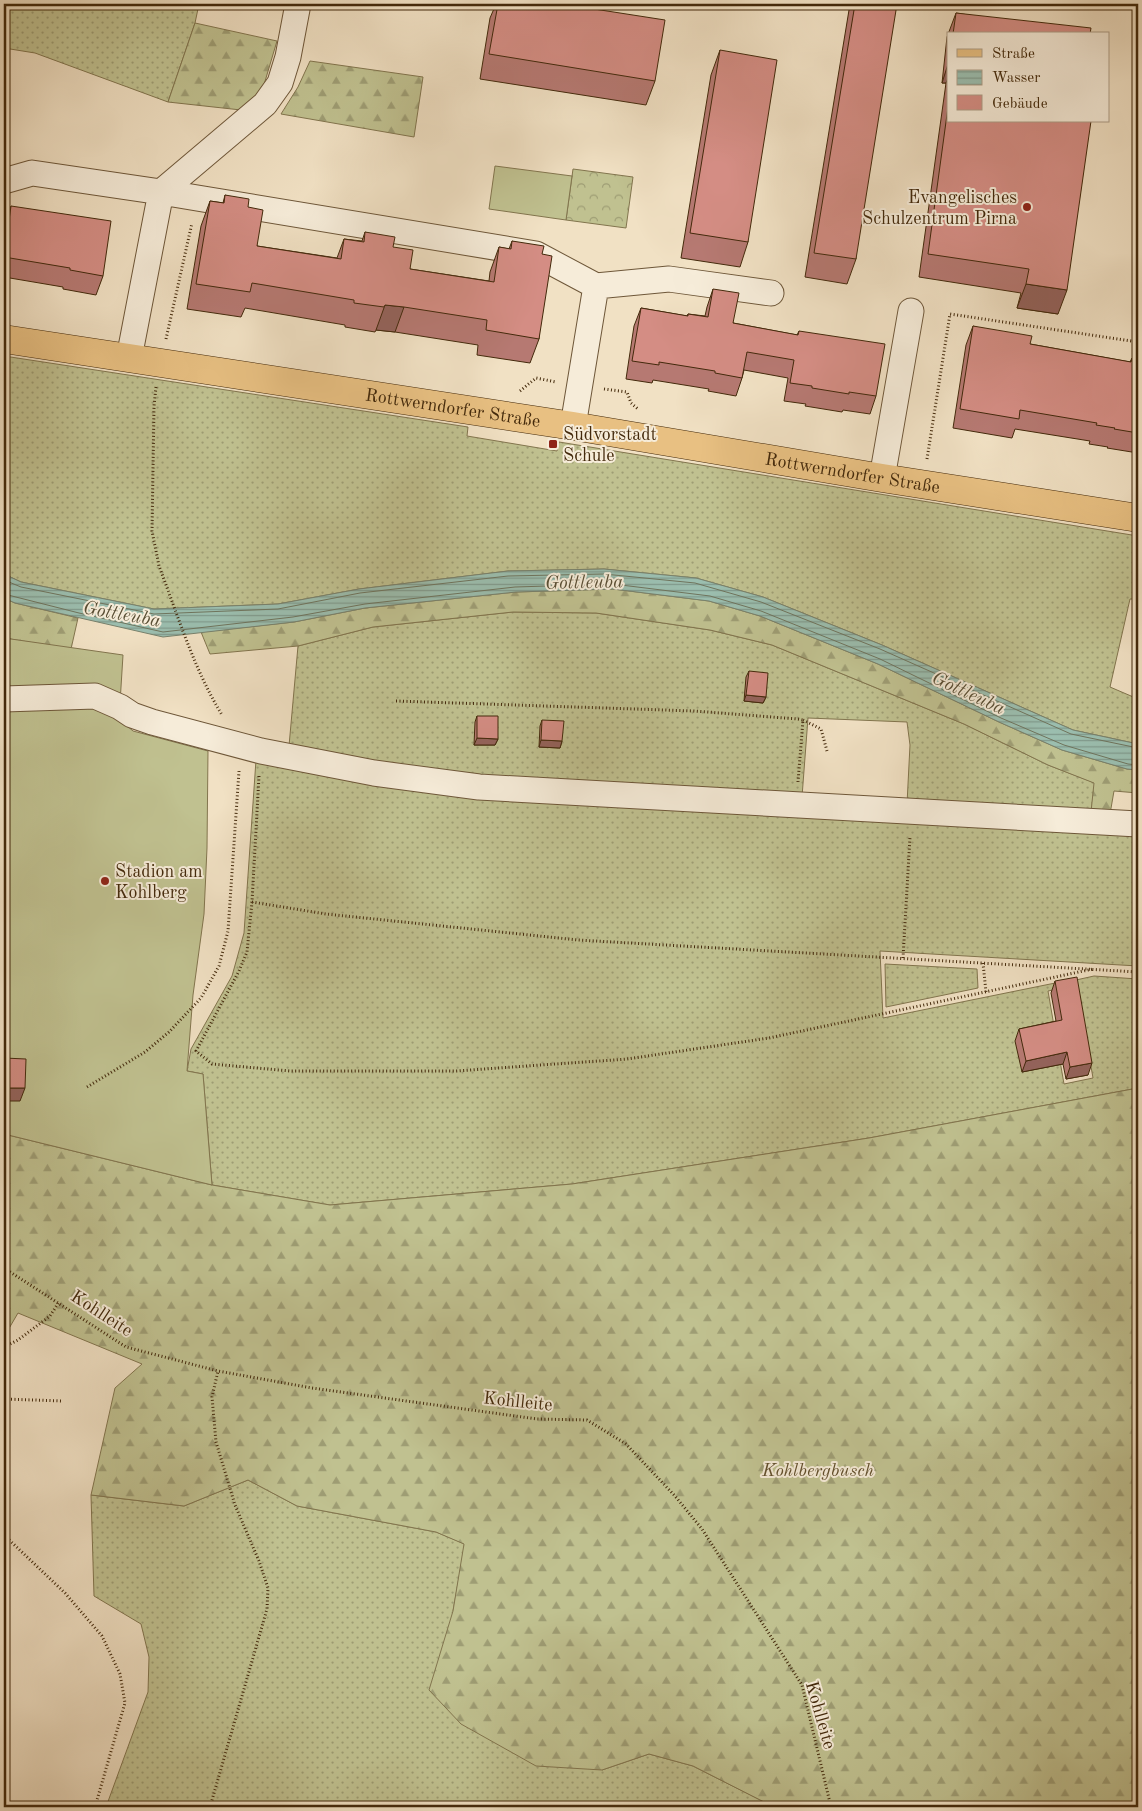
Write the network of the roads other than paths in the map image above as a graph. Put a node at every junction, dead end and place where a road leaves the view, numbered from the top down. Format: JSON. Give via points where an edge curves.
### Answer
{"nodes":[{"id":1,"x":298,"y":4,"type":"edge"},
{"id":2,"x":4,"y":181,"type":"edge"},
{"id":3,"x":161,"y":192,"type":"junction"},
{"id":4,"x":596,"y":286,"type":"junction"},
{"id":5,"x":771,"y":293,"type":"dead end"},
{"id":6,"x":911,"y":311,"type":"dead end"},
{"id":7,"x":4,"y":339,"type":"edge"},
{"id":8,"x":129,"y":358,"type":"junction"},
{"id":9,"x":572,"y":426,"type":"junction"},
{"id":10,"x":882,"y":478,"type":"junction"},
{"id":11,"x":1138,"y":518,"type":"edge"},
{"id":12,"x":4,"y":699,"type":"edge"},
{"id":13,"x":1138,"y":824,"type":"edge"}],
"edges":[{"from":1,"to":3,"type":"lane","via":[[280,83],[265,104]]},
{"from":2,"to":3,"type":"lane","via":[[32,173]]},
{"from":3,"to":4,"type":"lane","via":[[536,254]]},
{"from":3,"to":8,"type":"lane"},
{"from":4,"to":5,"type":"lane","via":[[669,279]]},
{"from":4,"to":9,"type":"lane"},
{"from":6,"to":10,"type":"lane"},
{"from":7,"to":8,"type":"main road","name":"Rottwerndorfer Straße"},
{"from":8,"to":9,"type":"main road","name":"Rottwerndorfer Straße","via":[[162,352]]},
{"from":9,"to":10,"type":"main road","name":"Rottwerndorfer Straße"},
{"from":10,"to":11,"type":"main road","name":"Rottwerndorfer Straße"},
{"from":12,"to":13,"type":"lane","via":[[95,696],[152,722],[251,748],[374,773],[479,787]]}]}
